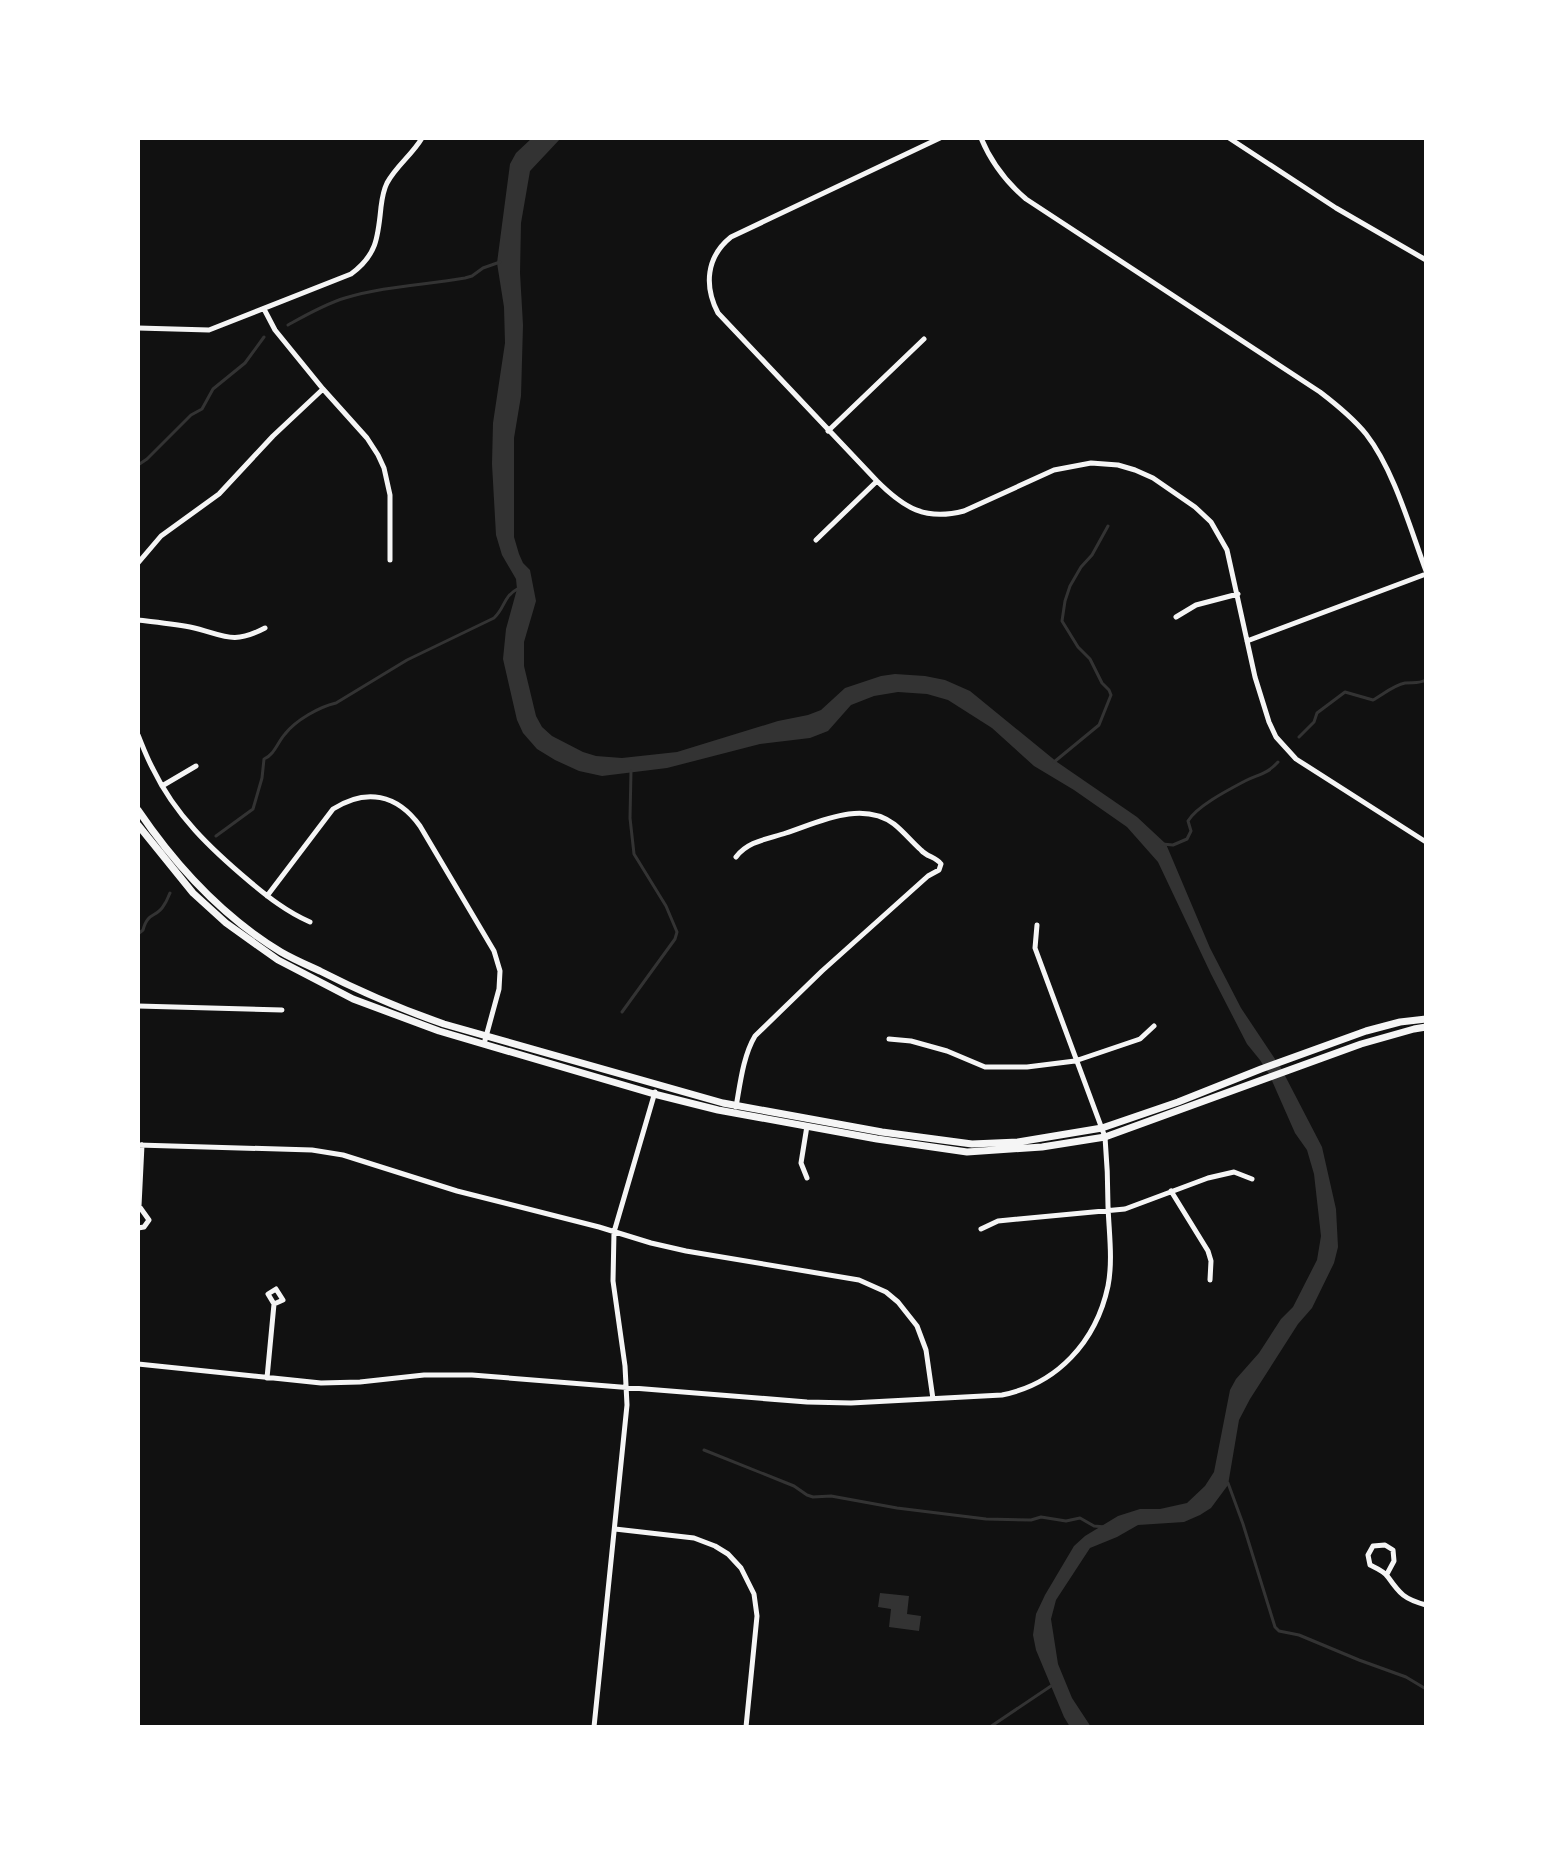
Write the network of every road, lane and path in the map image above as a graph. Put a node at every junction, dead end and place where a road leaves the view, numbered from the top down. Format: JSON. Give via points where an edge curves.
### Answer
{"nodes":[{"id":1,"x":422,"y":138,"type":"edge"},
{"id":2,"x":940,"y":138,"type":"edge"},
{"id":3,"x":981,"y":138,"type":"edge"},
{"id":4,"x":1229,"y":138,"type":"edge"},
{"id":5,"x":1426,"y":260,"type":"edge"},
{"id":6,"x":264,"y":309,"type":"junction"},
{"id":7,"x":138,"y":328,"type":"edge"},
{"id":8,"x":924,"y":339,"type":"dead end"},
{"id":9,"x":323,"y":389,"type":"junction"},
{"id":10,"x":828,"y":431,"type":"junction"},
{"id":11,"x":877,"y":481,"type":"junction"},
{"id":12,"x":816,"y":540,"type":"dead end"},
{"id":13,"x":390,"y":560,"type":"dead end"},
{"id":14,"x":138,"y":563,"type":"edge"},
{"id":15,"x":1426,"y":572,"type":"edge"},
{"id":16,"x":1238,"y":594,"type":"junction"},
{"id":17,"x":1176,"y":617,"type":"dead end"},
{"id":18,"x":138,"y":620,"type":"edge"},
{"id":19,"x":265,"y":628,"type":"dead end"},
{"id":20,"x":1247,"y":641,"type":"junction"},
{"id":21,"x":138,"y":735,"type":"edge"},
{"id":22,"x":196,"y":766,"type":"dead end"},
{"id":23,"x":162,"y":786,"type":"junction"},
{"id":24,"x":138,"y":810,"type":"edge"},
{"id":25,"x":138,"y":825,"type":"edge"},
{"id":26,"x":1426,"y":842,"type":"edge"},
{"id":27,"x":736,"y":857,"type":"dead end"},
{"id":28,"x":267,"y":896,"type":"junction"},
{"id":29,"x":310,"y":922,"type":"dead end"},
{"id":30,"x":1037,"y":925,"type":"dead end"},
{"id":31,"x":328,"y":975,"type":"junction"},
{"id":32,"x":324,"y":985,"type":"junction"},
{"id":33,"x":138,"y":1006,"type":"edge"},
{"id":34,"x":282,"y":1010,"type":"dead end"},
{"id":35,"x":1426,"y":1019,"type":"edge"},
{"id":36,"x":1414,"y":1024,"type":"junction"},
{"id":37,"x":1154,"y":1026,"type":"dead end"},
{"id":38,"x":1426,"y":1027,"type":"edge"},
{"id":39,"x":889,"y":1039,"type":"dead end"},
{"id":40,"x":485,"y":1040,"type":"junction"},
{"id":41,"x":1075,"y":1061,"type":"junction"},
{"id":42,"x":657,"y":1085,"type":"junction"},
{"id":43,"x":654,"y":1094,"type":"junction"},
{"id":44,"x":736,"y":1109,"type":"junction"},
{"id":45,"x":809,"y":1117,"type":"junction"},
{"id":46,"x":807,"y":1126,"type":"junction"},
{"id":47,"x":1102,"y":1128,"type":"junction"},
{"id":48,"x":1105,"y":1137,"type":"junction"},
{"id":49,"x":140,"y":1145,"type":"edge"},
{"id":50,"x":807,"y":1178,"type":"dead end"},
{"id":51,"x":1252,"y":1179,"type":"dead end"},
{"id":52,"x":1171,"y":1191,"type":"junction"},
{"id":53,"x":139,"y":1207,"type":"edge"},
{"id":54,"x":1109,"y":1209,"type":"junction"},
{"id":55,"x":138,"y":1228,"type":"edge"},
{"id":56,"x":981,"y":1229,"type":"dead end"},
{"id":57,"x":614,"y":1232,"type":"junction"},
{"id":58,"x":1210,"y":1280,"type":"dead end"},
{"id":59,"x":274,"y":1304,"type":"dead end"},
{"id":60,"x":138,"y":1364,"type":"edge"},
{"id":61,"x":267,"y":1378,"type":"junction"},
{"id":62,"x":627,"y":1388,"type":"junction"},
{"id":63,"x":933,"y":1399,"type":"junction"},
{"id":64,"x":615,"y":1529,"type":"junction"},
{"id":65,"x":1387,"y":1574,"type":"junction"},
{"id":66,"x":1426,"y":1605,"type":"edge"},
{"id":67,"x":594,"y":1727,"type":"edge"},
{"id":68,"x":746,"y":1727,"type":"edge"}],
"edges":[{"from":1,"to":6,"type":"street","via":[[383,190],[377,238],[367,260],[351,274]]},
{"from":2,"to":10,"type":"street","via":[[748,227],[725,242],[713,258],[709,290],[718,313]]},
{"from":3,"to":15,"type":"street","via":[[996,166],[1026,199],[1351,417],[1382,459]]},
{"from":4,"to":5,"type":"street"},
{"from":6,"to":7,"type":"street","via":[[209,330]]},
{"from":6,"to":9,"type":"street"},
{"from":8,"to":10,"type":"street"},
{"from":9,"to":13,"type":"street","via":[[367,438],[384,468],[390,495]]},
{"from":9,"to":14,"type":"street","via":[[219,494],[161,536]]},
{"from":10,"to":11,"type":"street"},
{"from":11,"to":12,"type":"street"},
{"from":11,"to":16,"type":"street","via":[[902,504],[938,515],[964,511],[1066,466],[1107,463],[1135,470],[1211,522],[1227,550]]},
{"from":15,"to":20,"type":"street"},
{"from":16,"to":17,"type":"street","via":[[1196,605]]},
{"from":16,"to":20,"type":"street"},
{"from":18,"to":19,"type":"street","via":[[235,638]]},
{"from":20,"to":26,"type":"street","via":[[1265,712],[1283,746]]},
{"from":21,"to":23,"type":"street"},
{"from":22,"to":23,"type":"street"},
{"from":23,"to":28,"type":"street","via":[[203,840]]},
{"from":24,"to":31,"type":"main road","via":[[185,870],[231,915],[283,953]]},
{"from":25,"to":32,"type":"main road","via":[[193,893],[226,923]]},
{"from":27,"to":44,"type":"street","via":[[751,844],[862,813],[893,823],[941,864],[755,1036]]},
{"from":28,"to":29,"type":"street"},
{"from":28,"to":40,"type":"street","via":[[333,809],[366,796],[391,800],[413,815],[494,951],[499,989]]},
{"from":30,"to":41,"type":"street","via":[[1035,948]]},
{"from":31,"to":32,"type":"main road"},
{"from":31,"to":40,"type":"main road"},
{"from":32,"to":40,"type":"main road","via":[[401,1018]]},
{"from":33,"to":34,"type":"street"},
{"from":35,"to":36,"type":"main road"},
{"from":36,"to":38,"type":"main road"},
{"from":36,"to":47,"type":"main road","via":[[1366,1031]]},
{"from":36,"to":48,"type":"main road"},
{"from":37,"to":41,"type":"street","via":[[1140,1039]]},
{"from":39,"to":41,"type":"street","via":[[947,1051],[985,1067]]},
{"from":40,"to":42,"type":"main road"},
{"from":40,"to":43,"type":"main road"},
{"from":41,"to":47,"type":"street"},
{"from":42,"to":43,"type":"street"},
{"from":42,"to":44,"type":"main road"},
{"from":43,"to":44,"type":"main road"},
{"from":43,"to":57,"type":"street"},
{"from":44,"to":45,"type":"main road"},
{"from":44,"to":46,"type":"main road"},
{"from":45,"to":46,"type":"street"},
{"from":45,"to":47,"type":"main road","via":[[972,1144]]},
{"from":46,"to":48,"type":"main road","via":[[967,1152]]},
{"from":46,"to":50,"type":"street","via":[[801,1163]]},
{"from":47,"to":48,"type":"street"},
{"from":48,"to":54,"type":"street"},
{"from":49,"to":53,"type":"street"},
{"from":49,"to":57,"type":"street","via":[[343,1155]]},
{"from":51,"to":52,"type":"street","via":[[1234,1172]]},
{"from":52,"to":54,"type":"street","via":[[1125,1209]]},
{"from":52,"to":58,"type":"street","via":[[1208,1251]]},
{"from":53,"to":55,"type":"street","via":[[149,1220]]},
{"from":54,"to":56,"type":"street","via":[[998,1221]]},
{"from":54,"to":63,"type":"street","via":[[1108,1285],[1092,1329],[1073,1357],[1040,1383],[1013,1393]]},
{"from":57,"to":62,"type":"street","via":[[613,1281]]},
{"from":57,"to":63,"type":"street","via":[[686,1251],[873,1285],[898,1302],[917,1326]]},
{"from":59,"to":61,"type":"street"},
{"from":60,"to":61,"type":"street"},
{"from":61,"to":62,"type":"street","via":[[321,1383],[456,1374]]},
{"from":62,"to":63,"type":"street","via":[[807,1402]]},
{"from":62,"to":64,"type":"street"},
{"from":64,"to":67,"type":"street"},
{"from":64,"to":68,"type":"street","via":[[694,1538],[728,1554],[741,1568],[757,1608]]},
{"from":65,"to":65,"type":"street","via":[[1393,1550],[1373,1546],[1370,1565]]},
{"from":65,"to":66,"type":"street","via":[[1402,1596]]}]}
